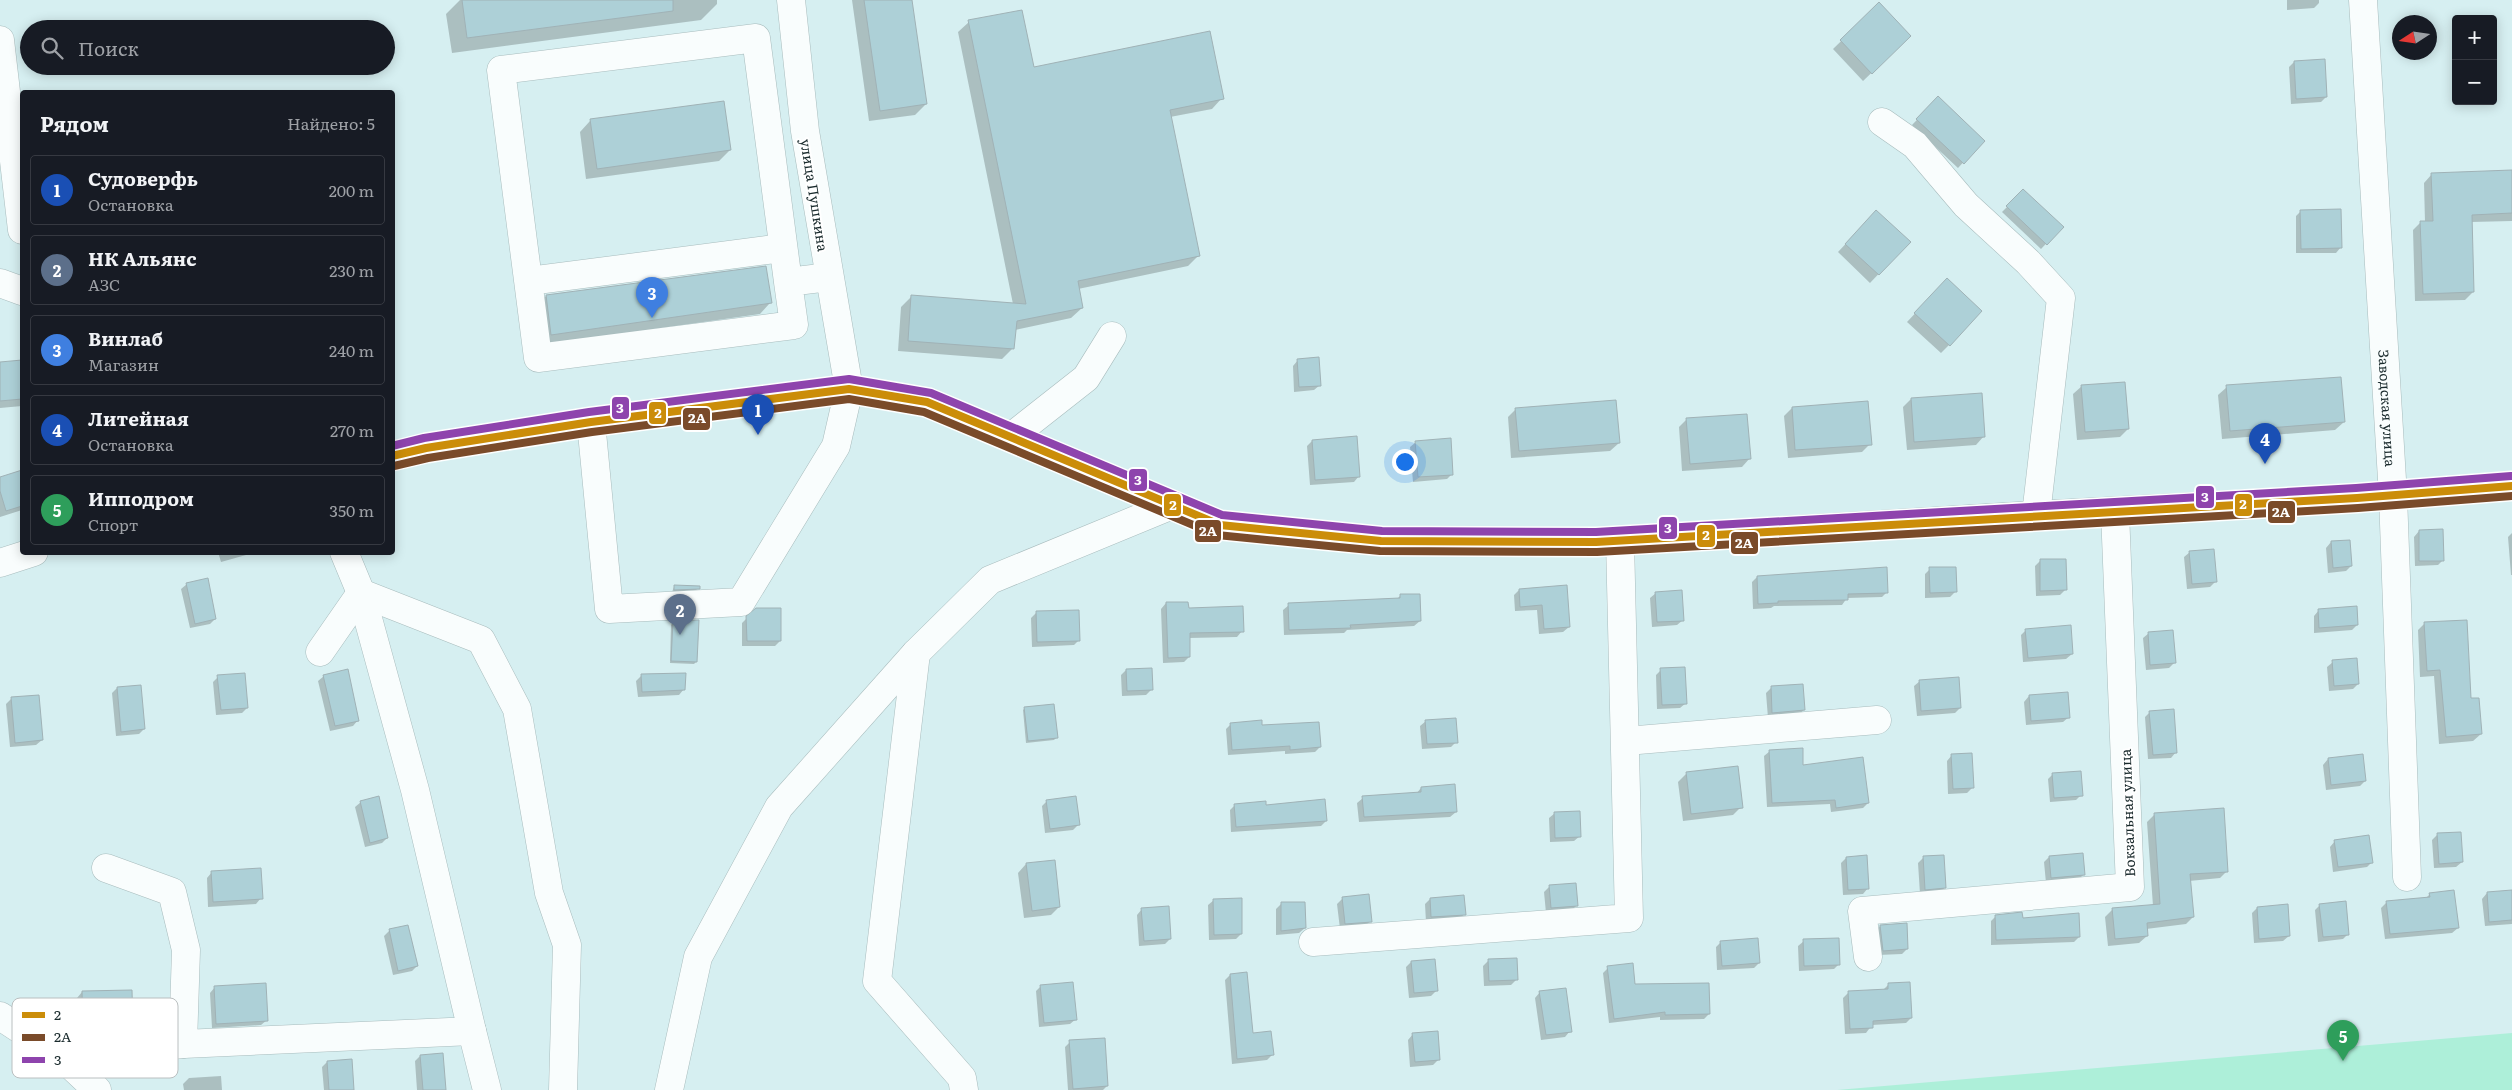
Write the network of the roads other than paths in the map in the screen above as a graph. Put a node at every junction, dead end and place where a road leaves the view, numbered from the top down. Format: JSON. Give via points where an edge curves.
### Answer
{"nodes":[{"id":1,"x":791,"y":0,"type":"edge"},
{"id":2,"x":2363,"y":0,"type":"edge"},
{"id":3,"x":0,"y":40,"type":"edge"},
{"id":4,"x":1882,"y":122,"type":"dead end"},
{"id":5,"x":20,"y":213,"type":"edge"},
{"id":6,"x":783,"y":248,"type":"junction"},
{"id":7,"x":829,"y":277,"type":"junction"},
{"id":8,"x":529,"y":281,"type":"junction"},
{"id":9,"x":788,"y":282,"type":"junction"},
{"id":10,"x":0,"y":283,"type":"edge"},
{"id":11,"x":20,"y":290,"type":"edge"},
{"id":12,"x":1112,"y":336,"type":"dead end"},
{"id":13,"x":849,"y":389,"type":"junction"},
{"id":14,"x":591,"y":422,"type":"junction"},
{"id":15,"x":1011,"y":437,"type":"junction"},
{"id":16,"x":395,"y":455,"type":"edge"},
{"id":17,"x":2512,"y":486,"type":"edge"},
{"id":18,"x":2393,"y":496,"type":"junction"},
{"id":19,"x":1172,"y":505,"type":"junction"},
{"id":20,"x":2115,"y":512,"type":"junction"},
{"id":21,"x":2036,"y":515,"type":"junction"},
{"id":22,"x":1620,"y":541,"type":"junction"},
{"id":23,"x":25,"y":555,"type":"edge"},
{"id":24,"x":345,"y":555,"type":"edge"},
{"id":25,"x":0,"y":563,"type":"edge"},
{"id":26,"x":361,"y":593,"type":"junction"},
{"id":27,"x":320,"y":652,"type":"dead end"},
{"id":28,"x":916,"y":653,"type":"junction"},
{"id":29,"x":1877,"y":720,"type":"dead end"},
{"id":30,"x":1626,"y":741,"type":"junction"},
{"id":31,"x":106,"y":868,"type":"dead end"},
{"id":32,"x":2407,"y":877,"type":"dead end"},
{"id":33,"x":1312,"y":942,"type":"dead end"},
{"id":34,"x":1868,"y":958,"type":"dead end"},
{"id":35,"x":0,"y":1016,"type":"edge"},
{"id":36,"x":12,"y":1024,"type":"edge"},
{"id":37,"x":472,"y":1030,"type":"junction"},
{"id":38,"x":178,"y":1044,"type":"edge"},
{"id":39,"x":183,"y":1044,"type":"junction"},
{"id":40,"x":84,"y":1078,"type":"edge"},
{"id":41,"x":97,"y":1090,"type":"edge"},
{"id":42,"x":487,"y":1090,"type":"edge"},
{"id":43,"x":563,"y":1090,"type":"edge"},
{"id":44,"x":669,"y":1090,"type":"edge"},
{"id":45,"x":964,"y":1090,"type":"edge"}],
"edges":[{"from":1,"to":7,"type":"street","name":"улица Пушкина","via":[[805,130]]},
{"from":2,"to":18,"type":"street","name":"Заводская улица"},
{"from":3,"to":5,"type":"street"},
{"from":4,"to":21,"type":"street","via":[[1915,145],[1966,204],[2061,298]]},
{"from":6,"to":8,"type":"street"},
{"from":6,"to":8,"type":"street","via":[[756,38],[501,70]]},
{"from":6,"to":9,"type":"street"},
{"from":7,"to":9,"type":"street"},
{"from":7,"to":13,"type":"street","name":"улица Пушкина"},
{"from":8,"to":9,"type":"street","via":[[538,358],[794,325]]},
{"from":10,"to":11,"type":"street"},
{"from":12,"to":15,"type":"street","via":[[1086,378]]},
{"from":13,"to":14,"type":"street"},
{"from":13,"to":14,"type":"street","via":[[836,446],[741,602],[609,609]]},
{"from":13,"to":15,"type":"street","via":[[928,402]]},
{"from":14,"to":16,"type":"street"},
{"from":15,"to":19,"type":"street"},
{"from":17,"to":18,"type":"street"},
{"from":18,"to":20,"type":"street"},
{"from":18,"to":32,"type":"street","name":"Заводская улица"},
{"from":19,"to":22,"type":"street","via":[[1220,525],[1381,541]]},
{"from":19,"to":28,"type":"street","via":[[990,580]]},
{"from":20,"to":21,"type":"street"},
{"from":20,"to":34,"type":"street","name":"Вокзальная улица","via":[[2130,887],[1862,911]]},
{"from":21,"to":22,"type":"street"},
{"from":22,"to":30,"type":"street"},
{"from":23,"to":25,"type":"street"},
{"from":24,"to":26,"type":"street"},
{"from":26,"to":27,"type":"street"},
{"from":26,"to":37,"type":"street","via":[[414,790]]},
{"from":26,"to":43,"type":"street","via":[[481,640],[517,709],[548,893],[567,945]]},
{"from":28,"to":44,"type":"street","via":[[779,808],[698,957]]},
{"from":28,"to":45,"type":"street","via":[[876,981],[962,1078]]},
{"from":29,"to":30,"type":"street"},
{"from":30,"to":33,"type":"street","via":[[1629,918]]},
{"from":31,"to":39,"type":"street","via":[[172,892],[186,950]]},
{"from":35,"to":36,"type":"street"},
{"from":37,"to":39,"type":"street"},
{"from":37,"to":42,"type":"street"},
{"from":38,"to":39,"type":"street"},
{"from":40,"to":41,"type":"street"}]}
